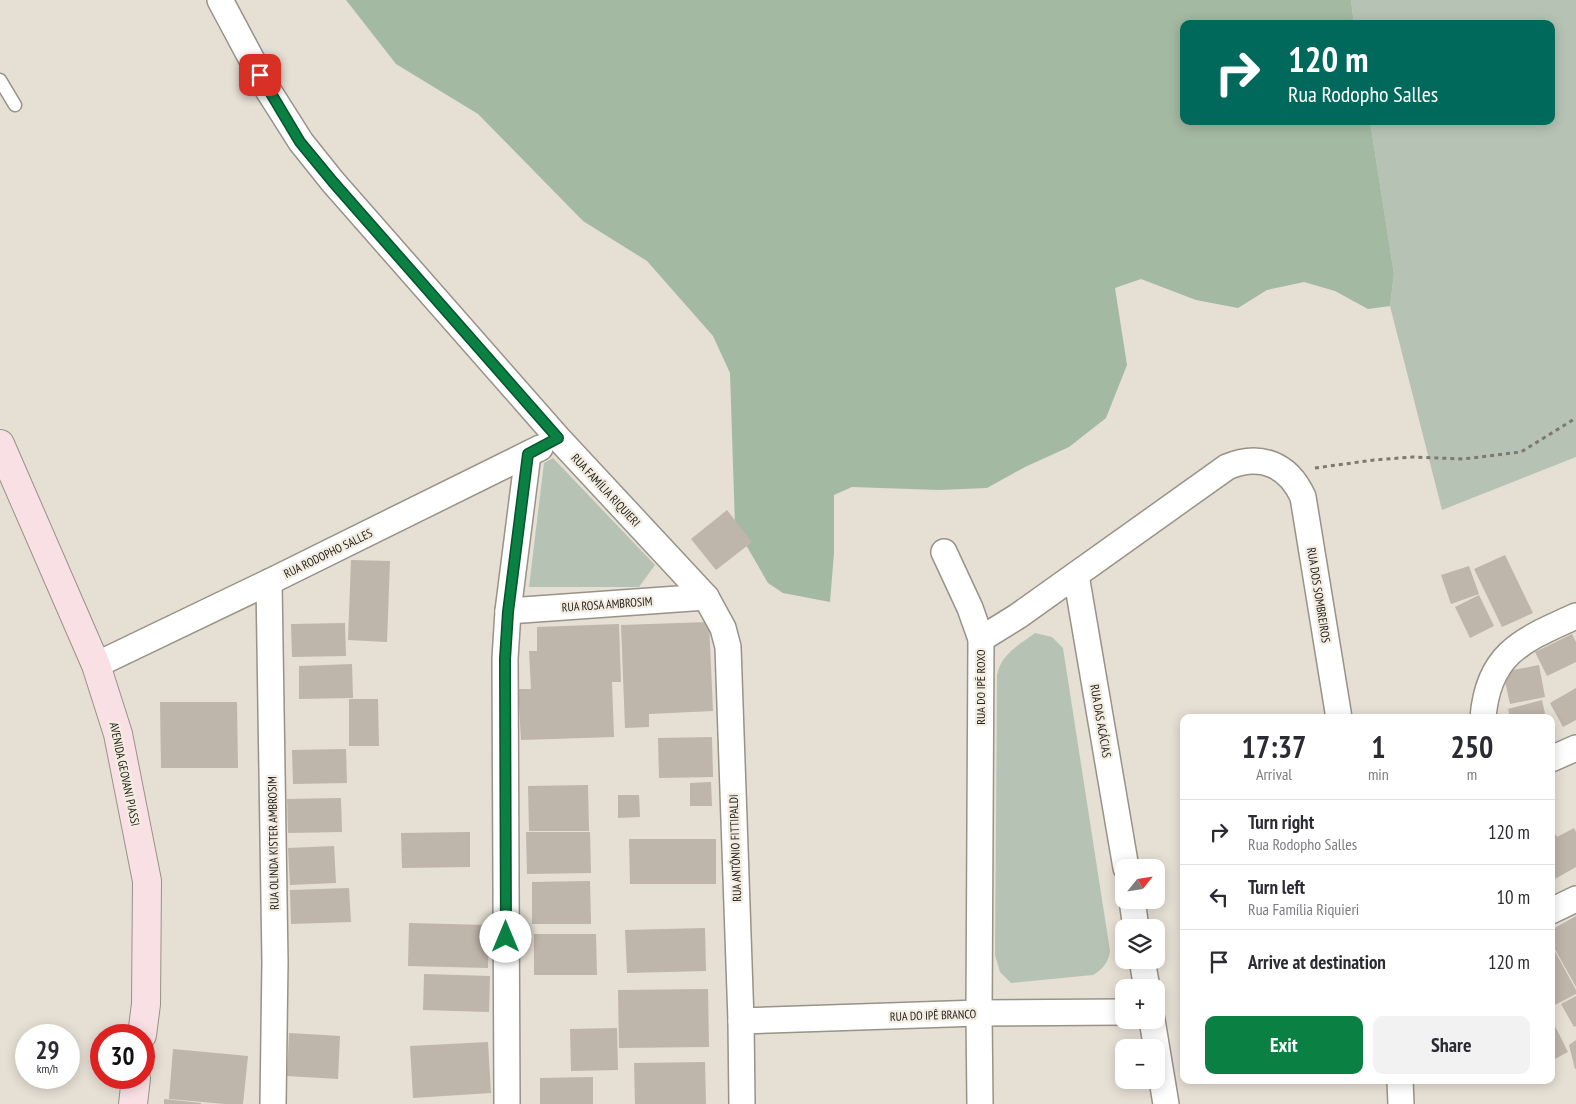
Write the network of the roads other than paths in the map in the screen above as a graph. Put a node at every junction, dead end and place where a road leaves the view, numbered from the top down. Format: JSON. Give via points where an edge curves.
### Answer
{"nodes":[{"id":1,"x":220,"y":0,"type":"edge"},
{"id":2,"x":0,"y":80,"type":"edge"},
{"id":3,"x":15,"y":105,"type":"dead end"},
{"id":4,"x":558,"y":438,"type":"junction"},
{"id":5,"x":0,"y":444,"type":"edge"},
{"id":6,"x":528,"y":454,"type":"junction"},
{"id":7,"x":1290,"y":477,"type":"joint"},
{"id":8,"x":944,"y":552,"type":"dead end"},
{"id":9,"x":1076,"y":575,"type":"junction"},
{"id":10,"x":269,"y":582,"type":"junction"},
{"id":11,"x":706,"y":598,"type":"junction"},
{"id":12,"x":508,"y":612,"type":"junction"},
{"id":13,"x":1576,"y":616,"type":"edge"},
{"id":14,"x":981,"y":639,"type":"junction"},
{"id":15,"x":96,"y":665,"type":"junction"},
{"id":16,"x":1338,"y":714,"type":"edge"},
{"id":17,"x":1484,"y":714,"type":"edge"},
{"id":18,"x":1576,"y":748,"type":"edge"},
{"id":19,"x":1555,"y":757,"type":"edge"},
{"id":20,"x":1124,"y":859,"type":"edge"},
{"id":21,"x":1576,"y":899,"type":"edge"},
{"id":22,"x":1555,"y":909,"type":"edge"},
{"id":23,"x":1115,"y":1012,"type":"edge"},
{"id":24,"x":979,"y":1013,"type":"junction"},
{"id":25,"x":742,"y":1021,"type":"junction"},
{"id":26,"x":143,"y":1024,"type":"edge"},
{"id":27,"x":1154,"y":1029,"type":"edge"},
{"id":28,"x":1400,"y":1084,"type":"edge"},
{"id":29,"x":135,"y":1089,"type":"edge"},
{"id":30,"x":133,"y":1104,"type":"edge"},
{"id":31,"x":273,"y":1104,"type":"edge"},
{"id":32,"x":506,"y":1104,"type":"edge"},
{"id":33,"x":742,"y":1104,"type":"edge"},
{"id":34,"x":980,"y":1104,"type":"edge"},
{"id":35,"x":1166,"y":1104,"type":"edge"},
{"id":36,"x":1402,"y":1104,"type":"edge"}],
"edges":[{"from":1,"to":4,"type":"street","name":"RUA FAMÍLIA RIQUIERI","via":[[300,142]]},
{"from":2,"to":3,"type":"lane"},
{"from":4,"to":6,"type":"street","name":"RUA RODOPHO SALLES"},
{"from":4,"to":11,"type":"street","name":"RUA FAMÍLIA RIQUIERI"},
{"from":5,"to":15,"type":"main road","name":"AVENIDA GEOVANI PIASSI"},
{"from":6,"to":10,"type":"street","name":"RUA RODOPHO SALLES"},
{"from":6,"to":12,"type":"street"},
{"from":7,"to":9,"type":"street","name":"RUA DO IPÊ ROXO","via":[[1281,469],[1260,461],[1232,465]]},
{"from":7,"to":16,"type":"street","name":"RUA DOS SOMBREIROS","via":[[1303,497]]},
{"from":8,"to":14,"type":"street"},
{"from":9,"to":14,"type":"street","name":"RUA DO IPÊ ROXO"},
{"from":9,"to":20,"type":"street","name":"RUA DAS ACÁCIAS"},
{"from":10,"to":15,"type":"street","name":"RUA RODOPHO SALLES"},
{"from":10,"to":31,"type":"street","name":"RUA OLINDA KISTER AMBROSIM","via":[[275,962]]},
{"from":11,"to":12,"type":"street","name":"RUA ROSA AMBROSIM"},
{"from":11,"to":25,"type":"street","name":"RUA ANTÔNIO FITTIPALDI","via":[[724,628],[728,647]]},
{"from":12,"to":32,"type":"street","via":[[505,659]]},
{"from":13,"to":17,"type":"street","via":[[1514,648],[1499,663],[1491,678]]},
{"from":14,"to":24,"type":"street","name":"RUA DO IPÊ ROXO"},
{"from":15,"to":26,"type":"main road","name":"AVENIDA GEOVANI PIASSI","via":[[118,734],[147,881]]},
{"from":18,"to":19,"type":"street"},
{"from":21,"to":22,"type":"street"},
{"from":23,"to":24,"type":"street","name":"RUA DO IPÊ BRANCO"},
{"from":24,"to":25,"type":"street","name":"RUA DO IPÊ BRANCO"},
{"from":24,"to":34,"type":"street","name":"RUA DO IPÊ ROXO"},
{"from":25,"to":33,"type":"street","name":"RUA ANTÔNIO FITTIPALDI"},
{"from":27,"to":35,"type":"street"},
{"from":28,"to":36,"type":"street"},
{"from":29,"to":30,"type":"main road"}]}
